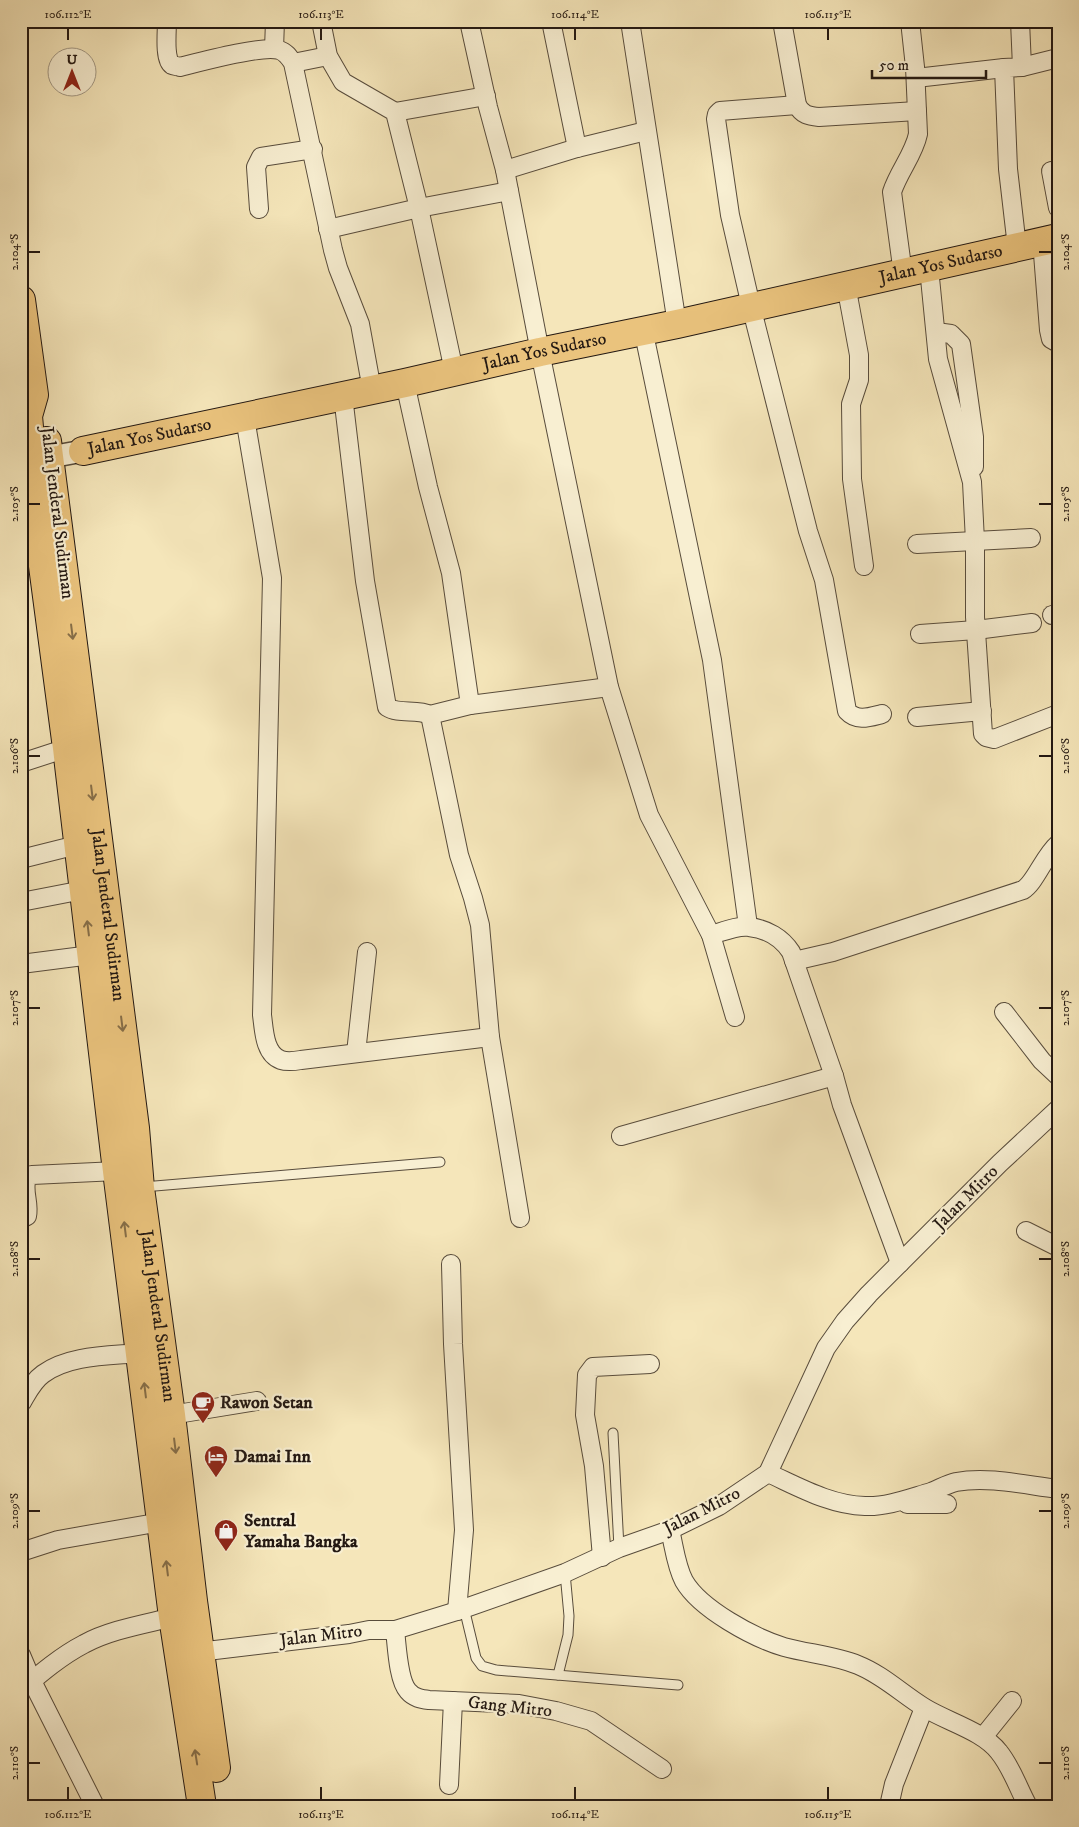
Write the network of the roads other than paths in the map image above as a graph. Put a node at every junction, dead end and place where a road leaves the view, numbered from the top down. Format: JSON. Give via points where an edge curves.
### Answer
{"nodes":[{"id":1,"x":167,"y":21,"type":"edge"},
{"id":2,"x":275,"y":21,"type":"edge"},
{"id":3,"x":321,"y":21,"type":"edge"},
{"id":4,"x":469,"y":21,"type":"edge"},
{"id":5,"x":551,"y":21,"type":"edge"},
{"id":6,"x":630,"y":21,"type":"edge"},
{"id":7,"x":782,"y":21,"type":"edge"},
{"id":8,"x":910,"y":21,"type":"edge"},
{"id":9,"x":1020,"y":21,"type":"edge"},
{"id":10,"x":274,"y":49,"type":"junction"},
{"id":11,"x":328,"y":56,"type":"junction"},
{"id":12,"x":1058,"y":58,"type":"edge"},
{"id":13,"x":293,"y":63,"type":"junction"},
{"id":14,"x":1022,"y":66,"type":"junction"},
{"id":15,"x":1004,"y":68,"type":"junction"},
{"id":16,"x":916,"y":78,"type":"junction"},
{"id":17,"x":486,"y":96,"type":"junction"},
{"id":18,"x":797,"y":105,"type":"junction"},
{"id":19,"x":917,"y":111,"type":"junction"},
{"id":20,"x":394,"y":112,"type":"junction"},
{"id":21,"x":646,"y":130,"type":"junction"},
{"id":22,"x":578,"y":148,"type":"junction"},
{"id":23,"x":313,"y":149,"type":"junction"},
{"id":24,"x":505,"y":170,"type":"junction"},
{"id":25,"x":1051,"y":171,"type":"dead end"},
{"id":26,"x":509,"y":191,"type":"junction"},
{"id":27,"x":419,"y":208,"type":"junction"},
{"id":28,"x":1058,"y":208,"type":"edge"},
{"id":29,"x":260,"y":209,"type":"dead end"},
{"id":30,"x":328,"y":230,"type":"junction"},
{"id":31,"x":1039,"y":242,"type":"edge"},
{"id":32,"x":929,"y":268,"type":"junction"},
{"id":33,"x":903,"y":274,"type":"junction"},
{"id":34,"x":846,"y":285,"type":"junction"},
{"id":35,"x":21,"y":300,"type":"edge"},
{"id":36,"x":750,"y":306,"type":"junction"},
{"id":37,"x":677,"y":324,"type":"junction"},
{"id":38,"x":643,"y":330,"type":"junction"},
{"id":39,"x":936,"y":332,"type":"junction"},
{"id":40,"x":1058,"y":343,"type":"edge"},
{"id":41,"x":540,"y":352,"type":"junction"},
{"id":42,"x":454,"y":371,"type":"junction"},
{"id":43,"x":405,"y":383,"type":"junction"},
{"id":44,"x":29,"y":389,"type":"edge"},
{"id":45,"x":372,"y":390,"type":"junction"},
{"id":46,"x":343,"y":396,"type":"junction"},
{"id":47,"x":245,"y":418,"type":"junction"},
{"id":48,"x":25,"y":427,"type":"edge"},
{"id":49,"x":83,"y":451,"type":"joint"},
{"id":50,"x":40,"y":459,"type":"junction"},
{"id":51,"x":972,"y":482,"type":"junction"},
{"id":52,"x":30,"y":528,"type":"edge"},
{"id":53,"x":1030,"y":538,"type":"dead end"},
{"id":54,"x":975,"y":541,"type":"junction"},
{"id":55,"x":916,"y":544,"type":"dead end"},
{"id":56,"x":864,"y":566,"type":"dead end"},
{"id":57,"x":1032,"y":623,"type":"dead end"},
{"id":58,"x":976,"y":630,"type":"junction"},
{"id":59,"x":920,"y":634,"type":"dead end"},
{"id":60,"x":609,"y":687,"type":"junction"},
{"id":61,"x":470,"y":705,"type":"junction"},
{"id":62,"x":982,"y":711,"type":"junction"},
{"id":63,"x":882,"y":714,"type":"dead end"},
{"id":64,"x":1058,"y":714,"type":"edge"},
{"id":65,"x":430,"y":715,"type":"junction"},
{"id":66,"x":917,"y":717,"type":"dead end"},
{"id":67,"x":67,"y":748,"type":"junction"},
{"id":68,"x":21,"y":763,"type":"edge"},
{"id":69,"x":1058,"y":844,"type":"edge"},
{"id":70,"x":77,"y":845,"type":"junction"},
{"id":71,"x":21,"y":859,"type":"edge"},
{"id":72,"x":83,"y":890,"type":"junction"},
{"id":73,"x":21,"y":902,"type":"edge"},
{"id":74,"x":748,"y":926,"type":"junction"},
{"id":75,"x":711,"y":935,"type":"junction"},
{"id":76,"x":367,"y":952,"type":"dead end"},
{"id":77,"x":91,"y":955,"type":"junction"},
{"id":78,"x":794,"y":961,"type":"junction"},
{"id":79,"x":21,"y":964,"type":"edge"},
{"id":80,"x":1004,"y":1012,"type":"dead end"},
{"id":81,"x":735,"y":1017,"type":"dead end"},
{"id":82,"x":490,"y":1037,"type":"junction"},
{"id":83,"x":356,"y":1053,"type":"junction"},
{"id":84,"x":834,"y":1076,"type":"junction"},
{"id":85,"x":1058,"y":1076,"type":"edge"},
{"id":86,"x":117,"y":1079,"type":"junction"},
{"id":87,"x":1058,"y":1109,"type":"edge"},
{"id":88,"x":621,"y":1136,"type":"dead end"},
{"id":89,"x":440,"y":1162,"type":"dead end"},
{"id":90,"x":116,"y":1171,"type":"junction"},
{"id":91,"x":140,"y":1188,"type":"junction"},
{"id":92,"x":520,"y":1218,"type":"dead end"},
{"id":93,"x":21,"y":1219,"type":"edge"},
{"id":94,"x":1026,"y":1231,"type":"dead end"},
{"id":95,"x":1058,"y":1247,"type":"edge"},
{"id":96,"x":900,"y":1263,"type":"junction"},
{"id":97,"x":450,"y":1264,"type":"dead end"},
{"id":98,"x":140,"y":1353,"type":"junction"},
{"id":99,"x":650,"y":1364,"type":"dead end"},
{"id":100,"x":22,"y":1402,"type":"edge"},
{"id":101,"x":257,"y":1402,"type":"dead end"},
{"id":102,"x":171,"y":1415,"type":"junction"},
{"id":103,"x":613,"y":1433,"type":"dead end"},
{"id":104,"x":768,"y":1474,"type":"junction"},
{"id":105,"x":1058,"y":1489,"type":"edge"},
{"id":106,"x":889,"y":1504,"type":"junction"},
{"id":107,"x":947,"y":1504,"type":"dead end"},
{"id":108,"x":161,"y":1522,"type":"junction"},
{"id":109,"x":670,"y":1530,"type":"junction"},
{"id":110,"x":619,"y":1548,"type":"junction"},
{"id":111,"x":21,"y":1552,"type":"edge"},
{"id":112,"x":602,"y":1557,"type":"junction"},
{"id":113,"x":565,"y":1573,"type":"junction"},
{"id":114,"x":461,"y":1609,"type":"junction"},
{"id":115,"x":173,"y":1617,"type":"junction"},
{"id":116,"x":395,"y":1630,"type":"junction"},
{"id":117,"x":190,"y":1653,"type":"junction"},
{"id":118,"x":21,"y":1654,"type":"edge"},
{"id":119,"x":558,"y":1676,"type":"junction"},
{"id":120,"x":27,"y":1685,"type":"edge"},
{"id":121,"x":678,"y":1685,"type":"dead end"},
{"id":122,"x":1012,"y":1701,"type":"dead end"},
{"id":123,"x":452,"y":1702,"type":"junction"},
{"id":124,"x":924,"y":1708,"type":"junction"},
{"id":125,"x":983,"y":1737,"type":"junction"},
{"id":126,"x":662,"y":1769,"type":"dead end"},
{"id":127,"x":449,"y":1785,"type":"dead end"},
{"id":128,"x":95,"y":1806,"type":"edge"},
{"id":129,"x":202,"y":1806,"type":"edge"},
{"id":130,"x":221,"y":1806,"type":"edge"},
{"id":131,"x":889,"y":1806,"type":"edge"},
{"id":132,"x":1028,"y":1806,"type":"edge"}],
"edges":[{"from":1,"to":10,"type":"street","via":[[168,61],[173,66]]},
{"from":2,"to":10,"type":"street"},
{"from":3,"to":11,"type":"street"},
{"from":4,"to":17,"type":"street"},
{"from":5,"to":22,"type":"street"},
{"from":6,"to":21,"type":"street"},
{"from":7,"to":18,"type":"street"},
{"from":8,"to":16,"type":"street"},
{"from":9,"to":14,"type":"street"},
{"from":10,"to":13,"type":"street","via":[[287,54]]},
{"from":11,"to":13,"type":"street"},
{"from":11,"to":20,"type":"street","via":[[343,82]]},
{"from":12,"to":14,"type":"street"},
{"from":13,"to":23,"type":"street"},
{"from":14,"to":15,"type":"street"},
{"from":15,"to":16,"type":"street"},
{"from":15,"to":31,"type":"street","via":[[1008,169]]},
{"from":16,"to":19,"type":"street"},
{"from":17,"to":20,"type":"street"},
{"from":17,"to":24,"type":"street"},
{"from":18,"to":19,"type":"street","via":[[801,112],[819,117]]},
{"from":18,"to":36,"type":"street","via":[[726,110],[717,114],[730,215]]},
{"from":19,"to":33,"type":"street","via":[[916,144],[892,192]]},
{"from":20,"to":27,"type":"street"},
{"from":21,"to":22,"type":"street"},
{"from":21,"to":37,"type":"street"},
{"from":22,"to":24,"type":"street"},
{"from":23,"to":29,"type":"street","via":[[261,158],[256,167]]},
{"from":23,"to":30,"type":"street"},
{"from":24,"to":26,"type":"street"},
{"from":25,"to":28,"type":"street"},
{"from":26,"to":27,"type":"street"},
{"from":26,"to":41,"type":"street"},
{"from":27,"to":30,"type":"street"},
{"from":27,"to":42,"type":"street"},
{"from":30,"to":45,"type":"street","via":[[338,268],[360,324]]},
{"from":31,"to":32,"type":"highway","name":"Jalan Yos Sudarso"},
{"from":31,"to":40,"type":"street","via":[[1048,330],[1051,339]]},
{"from":32,"to":33,"type":"highway","name":"Jalan Yos Sudarso"},
{"from":32,"to":39,"type":"street"},
{"from":33,"to":34,"type":"highway","name":"Jalan Yos Sudarso"},
{"from":34,"to":36,"type":"highway","name":"Jalan Yos Sudarso"},
{"from":34,"to":56,"type":"street","via":[[859,355],[859,380],[851,404],[852,479]]},
{"from":35,"to":44,"type":"highway"},
{"from":36,"to":37,"type":"highway","name":"Jalan Yos Sudarso"},
{"from":36,"to":63,"type":"street","via":[[824,580],[847,711],[857,718]]},
{"from":37,"to":38,"type":"highway","name":"Jalan Yos Sudarso"},
{"from":38,"to":41,"type":"highway","name":"Jalan Yos Sudarso"},
{"from":38,"to":74,"type":"street","via":[[712,660]]},
{"from":39,"to":51,"type":"street","via":[[938,359]]},
{"from":39,"to":51,"type":"street","via":[[952,334],[961,344],[975,457]]},
{"from":41,"to":42,"type":"highway","name":"Jalan Yos Sudarso"},
{"from":41,"to":60,"type":"street"},
{"from":42,"to":43,"type":"highway","name":"Jalan Yos Sudarso"},
{"from":43,"to":45,"type":"highway","name":"Jalan Yos Sudarso"},
{"from":43,"to":61,"type":"street","via":[[451,573]]},
{"from":44,"to":48,"type":"highway","name":"Jalan Jenderal Sudirman"},
{"from":44,"to":50,"type":"highway","name":"Jalan Jenderal Sudirman","via":[[44,413]]},
{"from":45,"to":46,"type":"highway","name":"Jalan Yos Sudarso"},
{"from":46,"to":47,"type":"highway","name":"Jalan Yos Sudarso"},
{"from":46,"to":65,"type":"street","via":[[365,581],[385,705],[390,709]]},
{"from":47,"to":49,"type":"highway","name":"Jalan Yos Sudarso"},
{"from":47,"to":83,"type":"street","via":[[272,578],[262,1015],[266,1042],[274,1056],[285,1061]]},
{"from":48,"to":50,"type":"highway","name":"Jalan Jenderal Sudirman"},
{"from":49,"to":50,"type":"street","name":"Jalan Yos Sudarso"},
{"from":50,"to":52,"type":"highway","name":"Jalan Jenderal Sudirman"},
{"from":50,"to":86,"type":"highway","name":"Jalan Jenderal Sudirman","one_way":true},
{"from":51,"to":54,"type":"street"},
{"from":52,"to":67,"type":"highway","name":"Jalan Jenderal Sudirman"},
{"from":53,"to":54,"type":"street"},
{"from":54,"to":55,"type":"street"},
{"from":54,"to":58,"type":"street"},
{"from":57,"to":58,"type":"street"},
{"from":58,"to":59,"type":"street"},
{"from":58,"to":62,"type":"street"},
{"from":60,"to":61,"type":"street"},
{"from":60,"to":75,"type":"street","via":[[649,815]]},
{"from":61,"to":65,"type":"street"},
{"from":62,"to":64,"type":"street","via":[[983,734],[994,739]]},
{"from":62,"to":66,"type":"street"},
{"from":65,"to":82,"type":"street","via":[[459,855],[480,925]]},
{"from":67,"to":68,"type":"street"},
{"from":67,"to":70,"type":"highway","name":"Jalan Jenderal Sudirman"},
{"from":69,"to":78,"type":"street","via":[[1023,890],[833,952]]},
{"from":70,"to":71,"type":"street"},
{"from":70,"to":72,"type":"highway","name":"Jalan Jenderal Sudirman"},
{"from":72,"to":73,"type":"street"},
{"from":77,"to":72,"type":"highway","name":"Jalan Jenderal Sudirman","one_way":true},
{"from":74,"to":75,"type":"street"},
{"from":74,"to":78,"type":"street","via":[[774,934],[788,947]]},
{"from":75,"to":81,"type":"street"},
{"from":76,"to":83,"type":"street"},
{"from":77,"to":79,"type":"street"},
{"from":77,"to":86,"type":"highway","name":"Jalan Jenderal Sudirman"},
{"from":78,"to":84,"type":"street"},
{"from":80,"to":85,"type":"street","via":[[1042,1061]]},
{"from":82,"to":83,"type":"street"},
{"from":82,"to":92,"type":"street"},
{"from":84,"to":88,"type":"street"},
{"from":84,"to":96,"type":"street"},
{"from":86,"to":90,"type":"highway","name":"Jalan Jenderal Sudirman"},
{"from":86,"to":91,"type":"highway","name":"Jalan Jenderal Sudirman"},
{"from":87,"to":96,"type":"street","name":"Jalan Mitro"},
{"from":89,"to":91,"type":"lane"},
{"from":90,"to":93,"type":"street","via":[[32,1175],[27,1178],[25,1191],[27,1216]]},
{"from":98,"to":90,"type":"highway","name":"Jalan Jenderal Sudirman","one_way":true},
{"from":91,"to":102,"type":"highway","name":"Jalan Jenderal Sudirman"},
{"from":94,"to":95,"type":"street"},
{"from":96,"to":104,"type":"street","name":"Jalan Mitro","via":[[845,1321],[826,1348]]},
{"from":97,"to":114,"type":"street","via":[[464,1530]]},
{"from":98,"to":100,"type":"street","via":[[60,1364],[42,1374]]},
{"from":108,"to":98,"type":"highway","name":"Jalan Jenderal Sudirman","one_way":true},
{"from":99,"to":112,"type":"street","via":[[593,1367],[587,1375],[585,1415],[594,1466]]},
{"from":101,"to":102,"type":"street"},
{"from":102,"to":117,"type":"highway","name":"Jalan Jenderal Sudirman","one_way":true,"via":[[193,1601]]},
{"from":103,"to":110,"type":"lane"},
{"from":104,"to":106,"type":"street","via":[[831,1501],[865,1506]]},
{"from":104,"to":109,"type":"street","name":"Jalan Mitro","via":[[719,1506]]},
{"from":105,"to":106,"type":"street","via":[[969,1481]]},
{"from":106,"to":107,"type":"street"},
{"from":108,"to":111,"type":"street","via":[[58,1540]]},
{"from":115,"to":108,"type":"highway","name":"Jalan Jenderal Sudirman","one_way":true},
{"from":109,"to":110,"type":"street","name":"Jalan Mitro"},
{"from":109,"to":124,"type":"street","via":[[684,1580],[694,1594],[713,1610],[766,1640],[840,1659],[875,1673]]},
{"from":110,"to":112,"type":"street","name":"Jalan Mitro"},
{"from":112,"to":113,"type":"street","name":"Jalan Mitro"},
{"from":113,"to":114,"type":"street","name":"Jalan Mitro"},
{"from":113,"to":119,"type":"lane","via":[[568,1635]]},
{"from":114,"to":116,"type":"street","name":"Jalan Mitro"},
{"from":114,"to":119,"type":"lane","via":[[476,1658],[482,1666]]},
{"from":115,"to":117,"type":"highway","name":"Jalan Jenderal Sudirman"},
{"from":115,"to":120,"type":"street","via":[[86,1643],[62,1657]]},
{"from":116,"to":117,"type":"street","name":"Jalan Mitro","via":[[370,1630]]},
{"from":116,"to":123,"type":"street","name":"Gang Mitro","via":[[406,1690],[420,1699]]},
{"from":129,"to":117,"type":"highway","name":"Jalan Jenderal Sudirman","one_way":true},
{"from":117,"to":130,"type":"highway","name":"Jalan Jenderal Sudirman"},
{"from":118,"to":120,"type":"street"},
{"from":119,"to":121,"type":"lane"},
{"from":120,"to":128,"type":"street"},
{"from":122,"to":125,"type":"street"},
{"from":123,"to":126,"type":"street","name":"Gang Mitro","via":[[519,1704],[591,1721]]},
{"from":123,"to":127,"type":"street"},
{"from":124,"to":125,"type":"street"},
{"from":124,"to":131,"type":"street","via":[[894,1784]]},
{"from":125,"to":132,"type":"street","via":[[999,1752]]}]}
